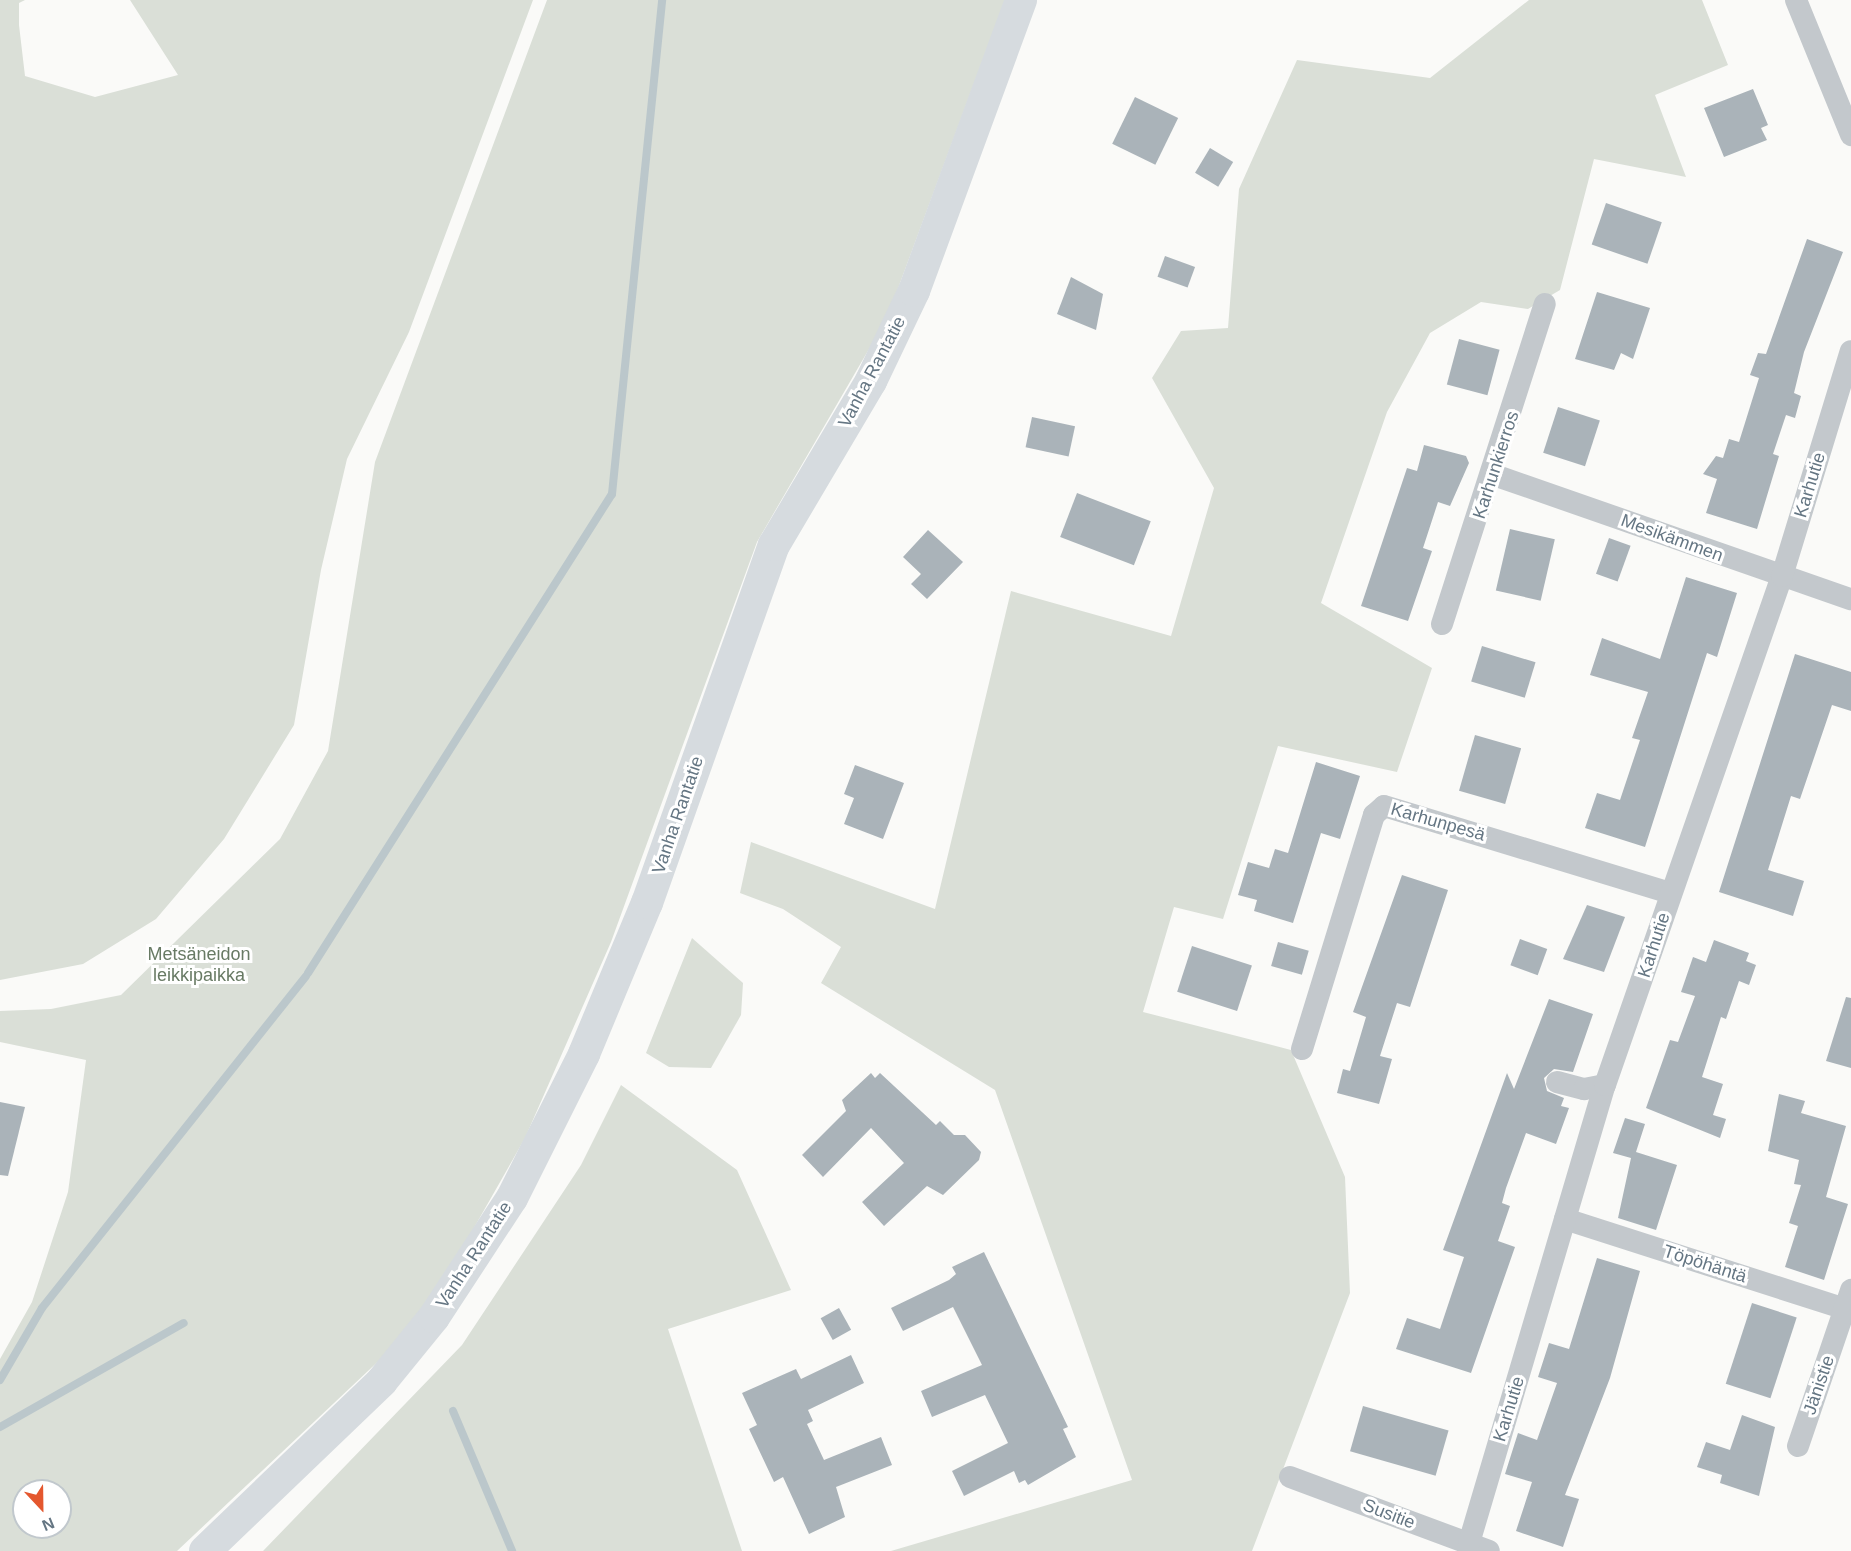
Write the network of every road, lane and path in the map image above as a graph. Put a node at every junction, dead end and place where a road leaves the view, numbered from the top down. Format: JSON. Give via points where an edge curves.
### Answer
{"nodes":[{"id":1,"x":1021,"y":0,"type":"edge"},
{"id":2,"x":1796,"y":0,"type":"edge"},
{"id":3,"x":1851,"y":135,"type":"edge"},
{"id":4,"x":1545,"y":304,"type":"dead end"},
{"id":5,"x":1851,"y":351,"type":"edge"},
{"id":6,"x":1494,"y":475,"type":"junction"},
{"id":7,"x":1782,"y":576,"type":"junction"},
{"id":8,"x":1851,"y":599,"type":"edge"},
{"id":9,"x":1442,"y":624,"type":"dead end"},
{"id":10,"x":1671,"y":893,"type":"junction"},
{"id":11,"x":1302,"y":1049,"type":"dead end"},
{"id":12,"x":1557,"y":1082,"type":"dead end"},
{"id":13,"x":1605,"y":1085,"type":"junction"},
{"id":14,"x":1565,"y":1219,"type":"junction"},
{"id":15,"x":1848,"y":1299,"type":"edge"},
{"id":16,"x":1798,"y":1446,"type":"dead end"},
{"id":17,"x":1290,"y":1477,"type":"dead end"},
{"id":18,"x":1479,"y":1547,"type":"edge"},
{"id":19,"x":205,"y":1551,"type":"edge"}],
"edges":[{"from":1,"to":19,"type":"main road","name":"Vanha Rantatie","via":[[914,291],[871,381],[774,545],[646,903],[584,1054],[512,1198],[434,1317],[382,1381]]},
{"from":2,"to":3,"type":"street"},
{"from":4,"to":6,"type":"street","name":"Karhunkierros"},
{"from":5,"to":7,"type":"street","name":"Karhutie"},
{"from":6,"to":7,"type":"street","name":"Mesikämmen"},
{"from":6,"to":9,"type":"street","name":"Karhunkierros"},
{"from":7,"to":8,"type":"street","name":"Mesikämmen"},
{"from":7,"to":10,"type":"street","name":"Karhutie"},
{"from":10,"to":11,"type":"street","name":"Karhunpesä","via":[[1384,806],[1374,815]]},
{"from":10,"to":13,"type":"street","name":"Karhutie"},
{"from":12,"to":13,"type":"street","via":[[1584,1089]]},
{"from":13,"to":14,"type":"street","name":"Karhutie"},
{"from":14,"to":15,"type":"street","name":"Töpöhäntä"},
{"from":14,"to":18,"type":"street","name":"Karhutie"},
{"from":15,"to":16,"type":"street","name":"Jänistie"},
{"from":17,"to":18,"type":"street","name":"Susitie"}]}
